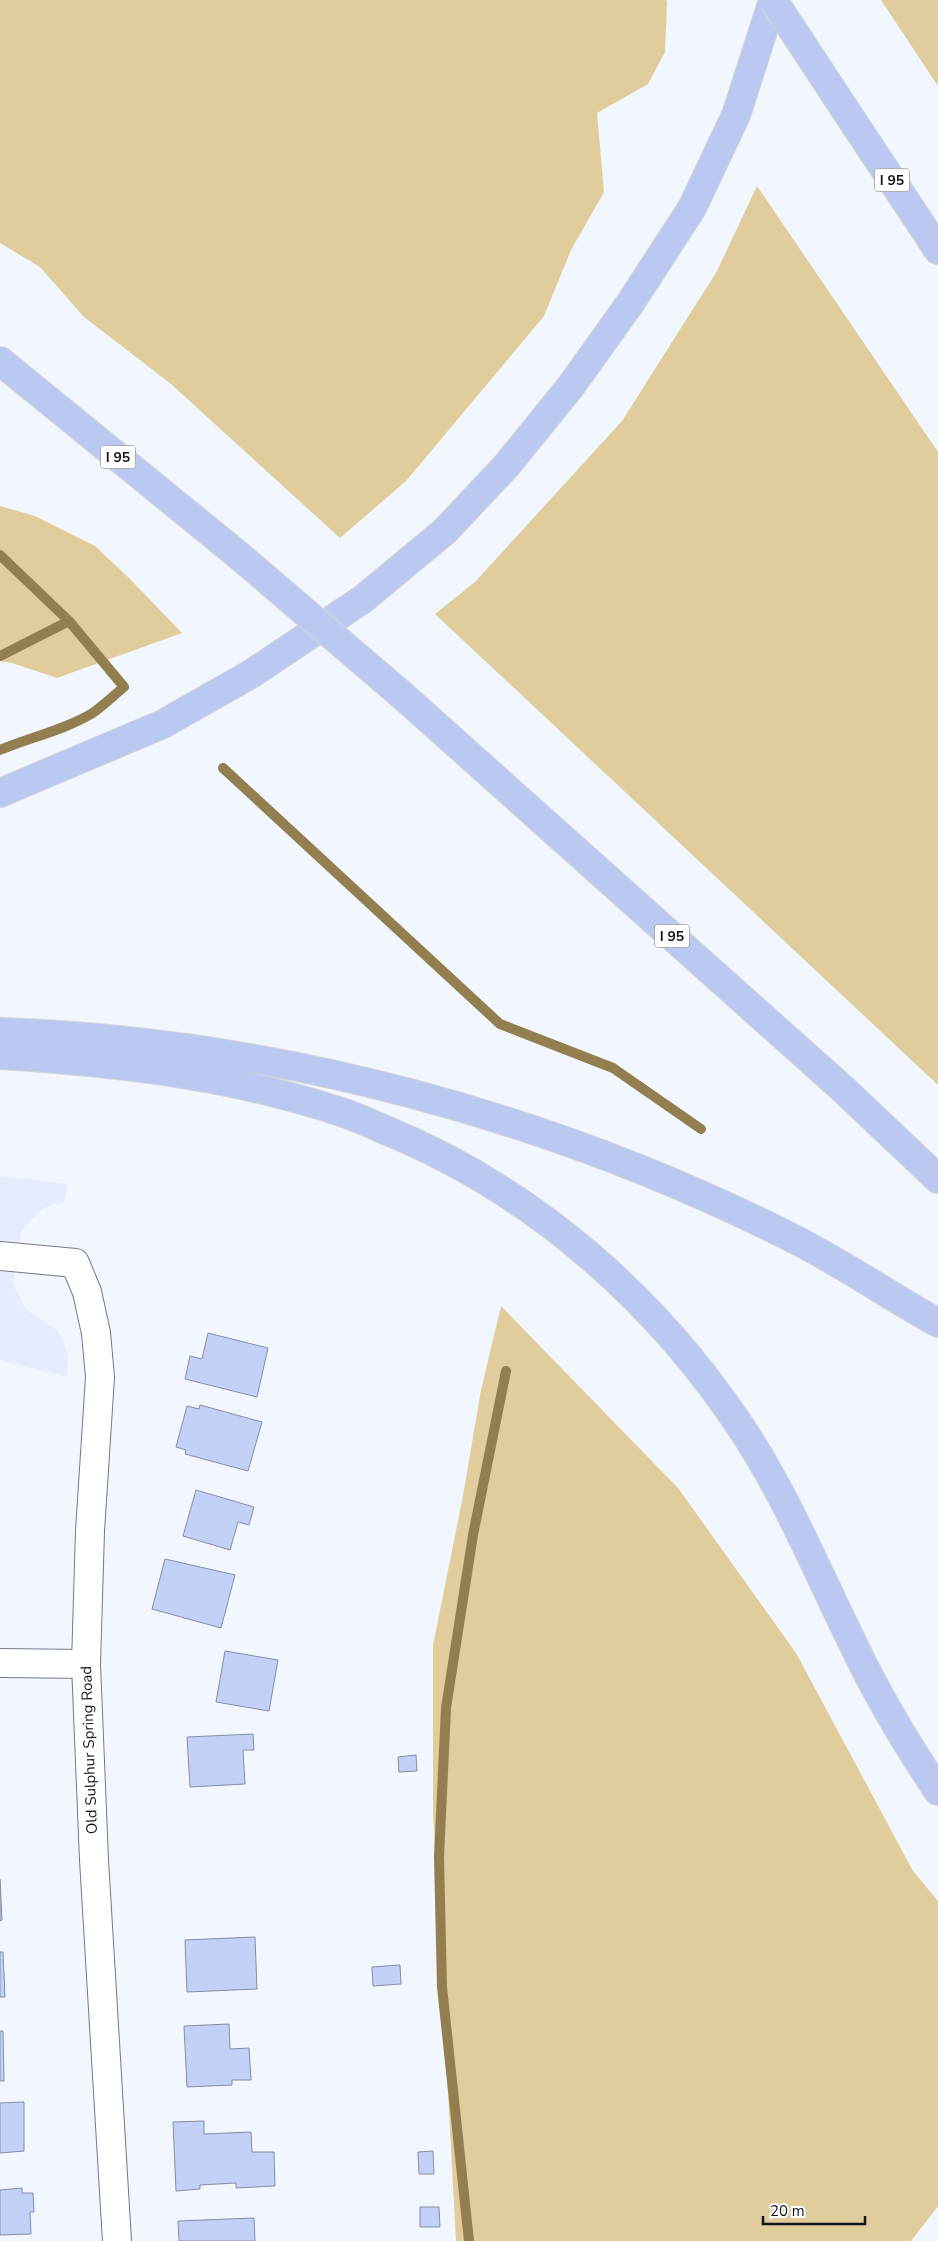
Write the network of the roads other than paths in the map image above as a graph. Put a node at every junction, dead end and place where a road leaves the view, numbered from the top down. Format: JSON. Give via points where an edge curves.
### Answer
{"nodes":[{"id":1,"x":773,"y":0,"type":"edge"},
{"id":2,"x":938,"y":250,"type":"edge"},
{"id":3,"x":0,"y":361,"type":"edge"},
{"id":4,"x":0,"y":793,"type":"edge"},
{"id":5,"x":0,"y":1032,"type":"edge"},
{"id":6,"x":0,"y":1055,"type":"edge"},
{"id":7,"x":938,"y":1179,"type":"edge"},
{"id":8,"x":0,"y":1256,"type":"edge"},
{"id":9,"x":938,"y":1323,"type":"edge"},
{"id":10,"x":0,"y":1663,"type":"edge"},
{"id":11,"x":86,"y":1664,"type":"junction"},
{"id":12,"x":938,"y":1791,"type":"edge"},
{"id":13,"x":117,"y":2241,"type":"edge"}],
"edges":[{"from":1,"to":2,"type":"highway","number":"I 95","bridge":true},
{"from":1,"to":4,"type":"highway","via":[[736,115],[692,208],[571,386],[507,465],[445,531],[363,599],[251,674],[163,724]]},
{"from":3,"to":7,"type":"highway","number":"I 95","bridge":true,"via":[[237,554],[403,696],[822,1070]]},
{"from":5,"to":9,"type":"highway","via":[[51,1033],[174,1045],[309,1069],[441,1101],[622,1162],[712,1201],[795,1240]]},
{"from":6,"to":12,"type":"highway","via":[[167,1072],[267,1090],[338,1110],[410,1140],[471,1171],[541,1216],[597,1260],[650,1312],[700,1371],[746,1435],[785,1504],[863,1664],[903,1738]]},
{"from":8,"to":11,"type":"street","name":"Old Sulphur Spring Road","via":[[75,1262],[87,1292],[96,1333],[100,1377]]},
{"from":10,"to":11,"type":"street"},
{"from":11,"to":13,"type":"street","name":"Old Sulphur Spring Road","via":[[94,1860]]}]}
